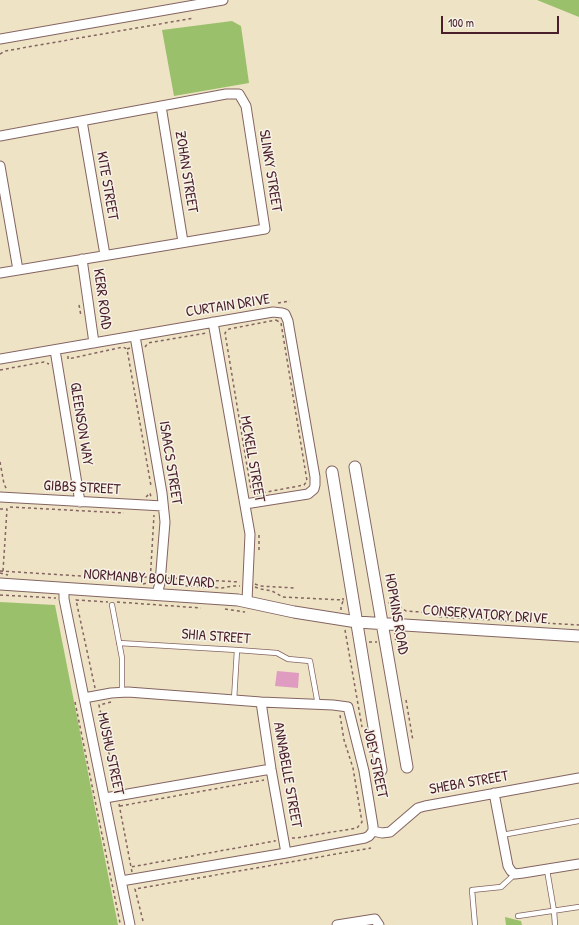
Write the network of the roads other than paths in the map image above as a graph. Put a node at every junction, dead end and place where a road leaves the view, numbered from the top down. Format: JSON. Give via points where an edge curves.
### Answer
{"nodes":[{"id":1,"x":223,"y":0,"type":"edge"},
{"id":2,"x":0,"y":39,"type":"edge"},
{"id":3,"x":161,"y":106,"type":"junction"},
{"id":4,"x":82,"y":121,"type":"junction"},
{"id":5,"x":0,"y":136,"type":"edge"},
{"id":6,"x":0,"y":166,"type":"edge"},
{"id":7,"x":2,"y":185,"type":"edge"},
{"id":8,"x":183,"y":242,"type":"junction"},
{"id":9,"x":105,"y":255,"type":"junction"},
{"id":10,"x":82,"y":259,"type":"junction"},
{"id":11,"x":18,"y":270,"type":"junction"},
{"id":12,"x":0,"y":273,"type":"edge"},
{"id":13,"x":209,"y":323,"type":"junction"},
{"id":14,"x":135,"y":336,"type":"junction"},
{"id":15,"x":94,"y":343,"type":"junction"},
{"id":16,"x":55,"y":350,"type":"junction"},
{"id":17,"x":0,"y":359,"type":"edge"},
{"id":18,"x":355,"y":467,"type":"dead end"},
{"id":19,"x":332,"y":472,"type":"dead end"},
{"id":20,"x":6,"y":501,"type":"edge"},
{"id":21,"x":80,"y":502,"type":"junction"},
{"id":22,"x":245,"y":504,"type":"junction"},
{"id":23,"x":163,"y":506,"type":"junction"},
{"id":24,"x":1,"y":575,"type":"edge"},
{"id":25,"x":157,"y":594,"type":"junction"},
{"id":26,"x":60,"y":597,"type":"junction"},
{"id":27,"x":114,"y":604,"type":"road end"},
{"id":28,"x":247,"y":607,"type":"junction"},
{"id":29,"x":294,"y":612,"type":"joint"},
{"id":30,"x":357,"y":622,"type":"junction"},
{"id":31,"x":382,"y":623,"type":"junction"},
{"id":32,"x":579,"y":636,"type":"edge"},
{"id":33,"x":119,"y":643,"type":"junction"},
{"id":34,"x":237,"y":650,"type":"junction"},
{"id":35,"x":122,"y":693,"type":"junction"},
{"id":36,"x":79,"y":699,"type":"junction"},
{"id":37,"x":234,"y":700,"type":"junction"},
{"id":38,"x":261,"y":702,"type":"junction"},
{"id":39,"x":318,"y":705,"type":"junction"},
{"id":40,"x":407,"y":767,"type":"dead end"},
{"id":41,"x":271,"y":769,"type":"junction"},
{"id":42,"x":381,"y":770,"type":"dead end"},
{"id":43,"x":579,"y":778,"type":"edge"},
{"id":44,"x":494,"y":793,"type":"junction"},
{"id":45,"x":105,"y":798,"type":"junction"},
{"id":46,"x":579,"y":821,"type":"edge"},
{"id":47,"x":373,"y":831,"type":"junction"},
{"id":48,"x":502,"y":835,"type":"junction"},
{"id":49,"x":286,"y":853,"type":"junction"},
{"id":50,"x":579,"y":864,"type":"edge"},
{"id":51,"x":547,"y":870,"type":"junction"},
{"id":52,"x":515,"y":874,"type":"junction"},
{"id":53,"x":121,"y":881,"type":"junction"},
{"id":54,"x":579,"y":907,"type":"edge"},
{"id":55,"x":554,"y":911,"type":"junction"},
{"id":56,"x":518,"y":916,"type":"dead end"},
{"id":57,"x":130,"y":925,"type":"edge"},
{"id":58,"x":337,"y":925,"type":"edge"},
{"id":59,"x":379,"y":925,"type":"edge"},
{"id":60,"x":475,"y":925,"type":"edge"},
{"id":61,"x":555,"y":925,"type":"edge"}],
"edges":[{"from":1,"to":2,"type":"street"},
{"from":3,"to":4,"type":"street","name":"SLINKY STREET"},
{"from":3,"to":8,"type":"street","name":"ZOHAN STREET"},
{"from":3,"to":8,"type":"street","name":"SLINKY STREET","via":[[226,94],[239,94],[246,106],[265,229]]},
{"from":4,"to":5,"type":"street","name":"SLINKY STREET"},
{"from":4,"to":9,"type":"street","name":"KITE STREET"},
{"from":6,"to":7,"type":"street"},
{"from":7,"to":11,"type":"street"},
{"from":8,"to":9,"type":"street","name":"SLINKY STREET"},
{"from":9,"to":10,"type":"street","name":"SLINKY STREET"},
{"from":10,"to":11,"type":"street","name":"SLINKY STREET"},
{"from":10,"to":15,"type":"street","name":"KERR ROAD"},
{"from":11,"to":12,"type":"street","name":"SLINKY STREET"},
{"from":13,"to":14,"type":"street","name":"CURTAIN DRIVE"},
{"from":13,"to":22,"type":"street","name":"MCKELL STREET"},
{"from":13,"to":22,"type":"street","name":"CURTAIN DRIVE","via":[[273,312],[285,314],[289,327],[315,486],[314,489]]},
{"from":14,"to":15,"type":"street","name":"CURTAIN DRIVE"},
{"from":14,"to":23,"type":"street","name":"ISAACS STREET"},
{"from":15,"to":16,"type":"street","name":"CURTAIN DRIVE"},
{"from":16,"to":17,"type":"street","name":"CURTAIN DRIVE"},
{"from":16,"to":21,"type":"street","name":"GLEENSON WAY"},
{"from":18,"to":31,"type":"street","name":"HOPKINS ROAD"},
{"from":19,"to":30,"type":"street"},
{"from":20,"to":21,"type":"street","name":"GIBBS STREET"},
{"from":21,"to":23,"type":"street","name":"GIBBS STREET"},
{"from":22,"to":28,"type":"street","name":"MCKELL STREET","via":[[250,534]]},
{"from":23,"to":25,"type":"street","name":"ISAACS STREET","via":[[164,580]]},
{"from":24,"to":26,"type":"street","name":"NORMANBY BOULEVARD"},
{"from":25,"to":26,"type":"street","name":"NORMANBY BOULEVARD"},
{"from":25,"to":28,"type":"street","name":"NORMANBY BOULEVARD","via":[[225,599]]},
{"from":26,"to":36,"type":"street","name":"MUSHU STREET"},
{"from":27,"to":33,"type":"lane"},
{"from":28,"to":29,"type":"street","name":"NORMANBY BOULEVARD"},
{"from":29,"to":30,"type":"street","name":"CONSERVATORY DRIVE"},
{"from":30,"to":31,"type":"street","name":"CONSERVATORY DRIVE"},
{"from":30,"to":42,"type":"street"},
{"from":31,"to":32,"type":"street","name":"CONSERVATORY DRIVE"},
{"from":31,"to":40,"type":"street","name":"HOPKINS ROAD"},
{"from":33,"to":34,"type":"lane","name":"SHIA STREET"},
{"from":33,"to":35,"type":"lane","via":[[122,658]]},
{"from":34,"to":37,"type":"lane"},
{"from":34,"to":39,"type":"lane","name":"SHIA STREET","via":[[277,653],[288,659],[310,661]]},
{"from":35,"to":36,"type":"street","name":"JOEY STREET"},
{"from":35,"to":37,"type":"street","name":"JOEY STREET"},
{"from":36,"to":45,"type":"street","name":"MUSHU STREET"},
{"from":37,"to":38,"type":"street","name":"JOEY STREET"},
{"from":38,"to":39,"type":"street","name":"JOEY STREET"},
{"from":38,"to":41,"type":"street","name":"ANNABELLE STREET"},
{"from":39,"to":47,"type":"street","name":"JOEY STREET","via":[[348,707],[364,771]]},
{"from":41,"to":45,"type":"street"},
{"from":41,"to":49,"type":"street","name":"ANNABELLE STREET"},
{"from":43,"to":44,"type":"street","name":"SHEBA STREET"},
{"from":44,"to":47,"type":"street","name":"SHEBA STREET","via":[[418,808],[390,832]]},
{"from":44,"to":48,"type":"street"},
{"from":45,"to":53,"type":"street","name":"MUSHU STREET"},
{"from":46,"to":48,"type":"lane"},
{"from":47,"to":49,"type":"street","via":[[365,838]]},
{"from":48,"to":52,"type":"street","via":[[508,866]]},
{"from":49,"to":53,"type":"street"},
{"from":50,"to":51,"type":"street"},
{"from":51,"to":52,"type":"street"},
{"from":51,"to":55,"type":"lane"},
{"from":52,"to":60,"type":"lane","via":[[501,887],[472,890]]},
{"from":53,"to":57,"type":"street","name":"MUSHU STREET"},
{"from":54,"to":55,"type":"lane"},
{"from":55,"to":56,"type":"lane"},
{"from":55,"to":61,"type":"lane"},
{"from":58,"to":59,"type":"street","via":[[375,919]]}]}
